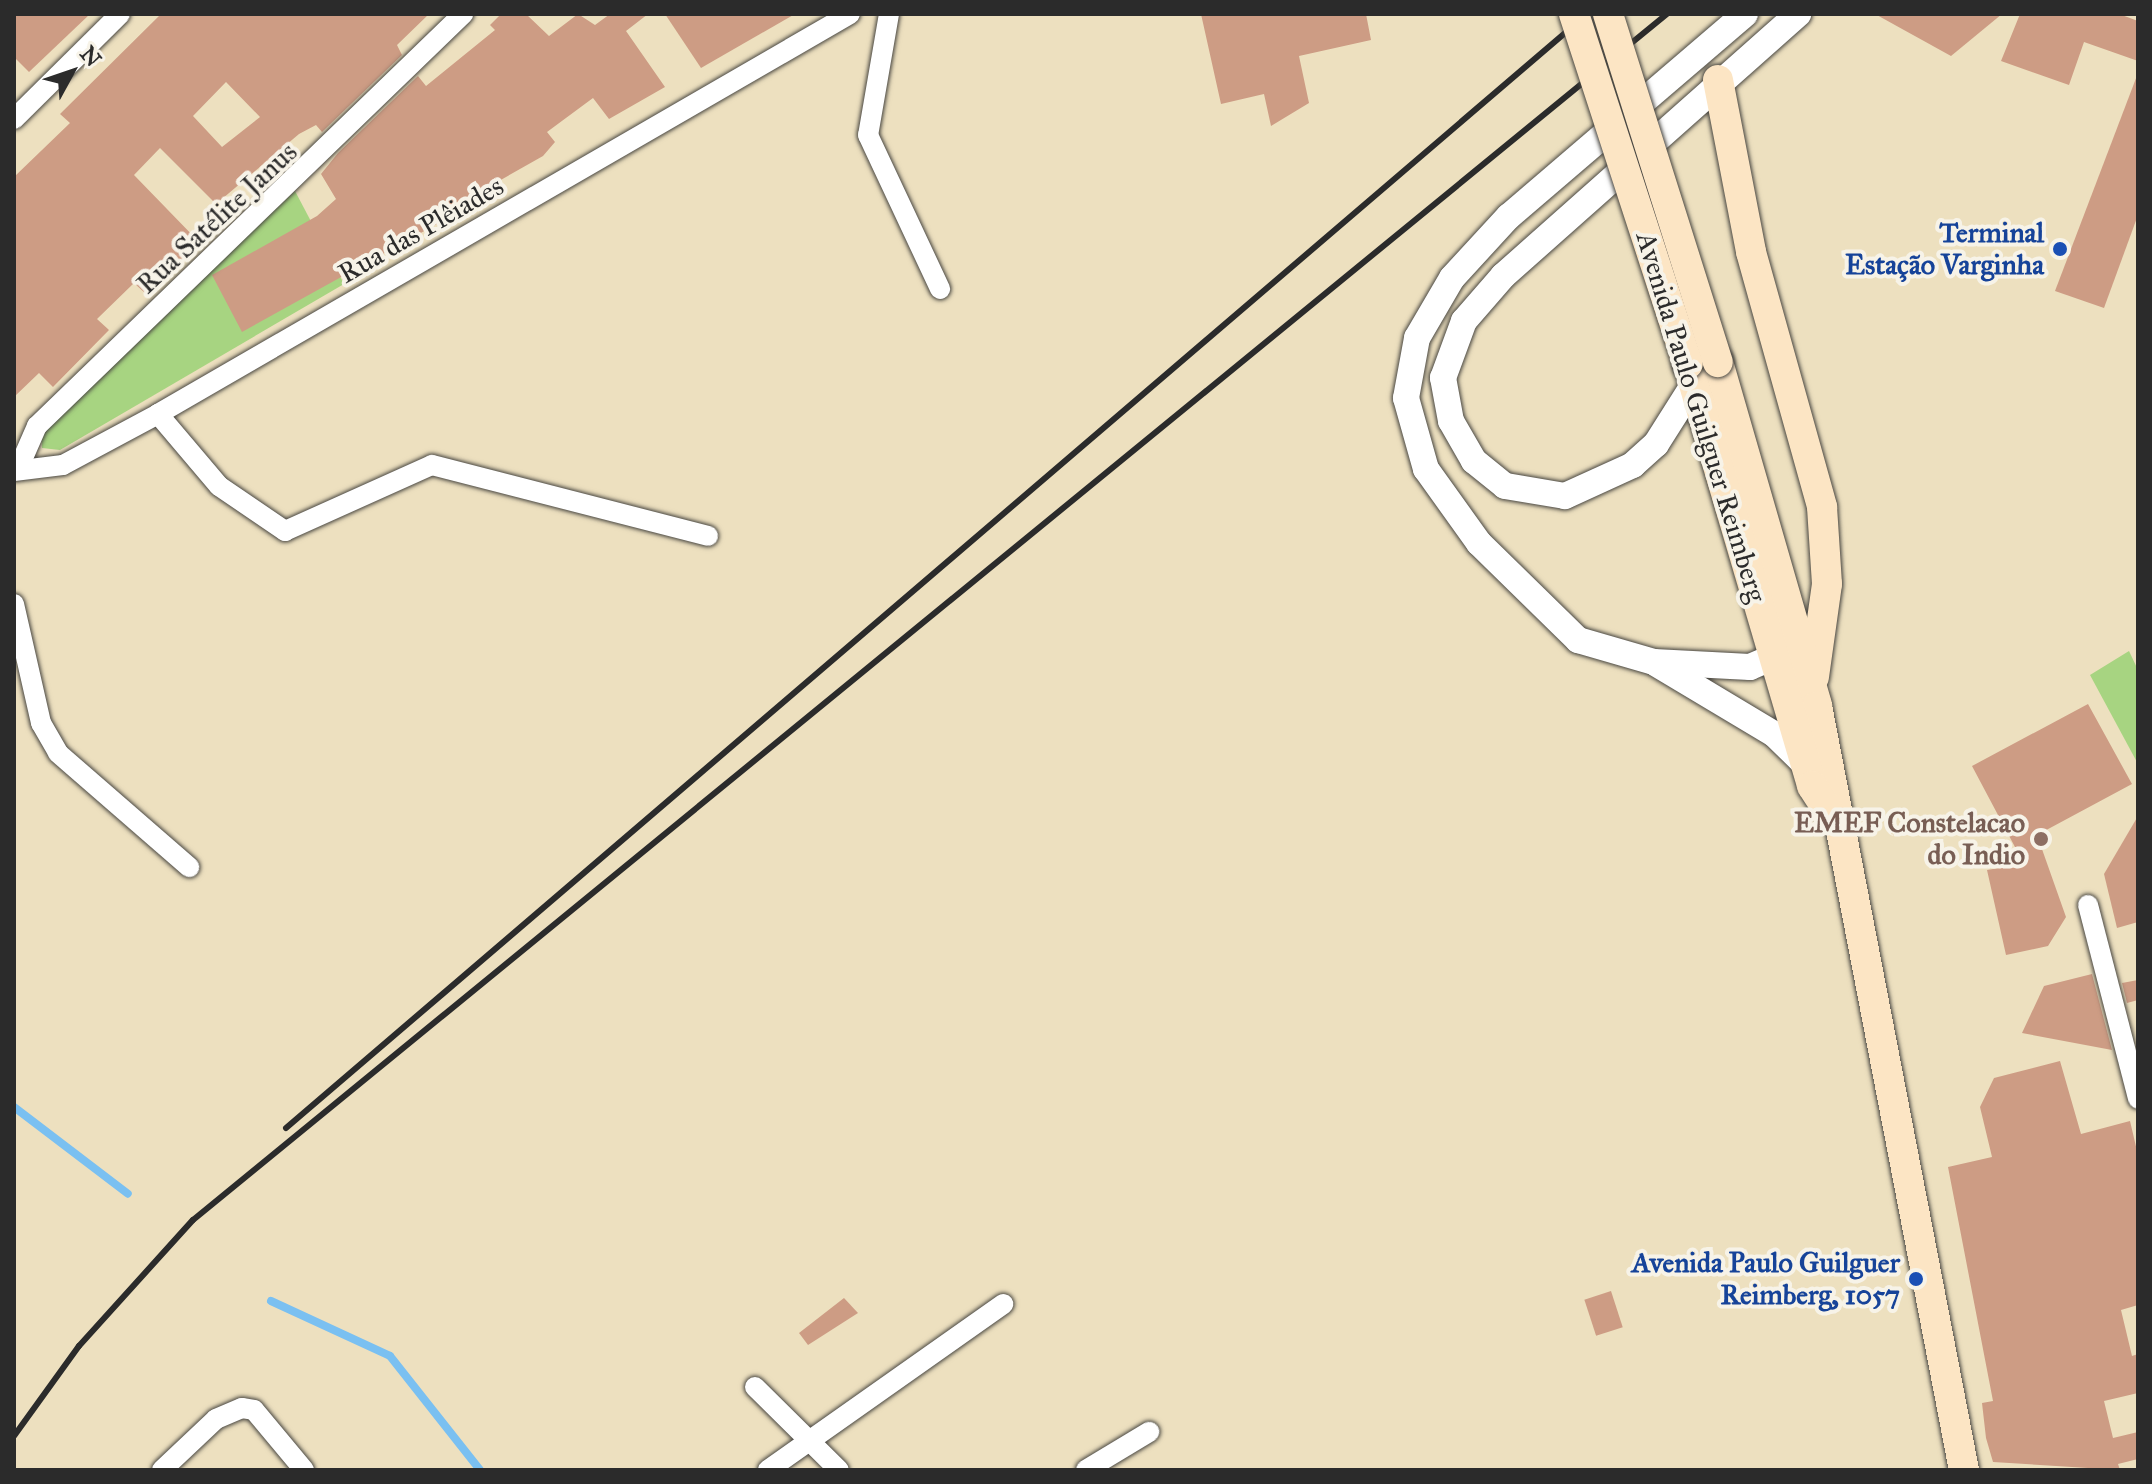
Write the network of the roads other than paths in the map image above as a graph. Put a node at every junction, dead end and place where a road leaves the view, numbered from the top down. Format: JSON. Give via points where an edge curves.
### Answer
{"nodes":[{"id":1,"x":120,"y":14,"type":"edge"},
{"id":2,"x":463,"y":14,"type":"edge"},
{"id":3,"x":850,"y":14,"type":"edge"},
{"id":4,"x":889,"y":14,"type":"edge"},
{"id":5,"x":1574,"y":14,"type":"edge"},
{"id":6,"x":1608,"y":14,"type":"edge"},
{"id":7,"x":1745,"y":14,"type":"edge"},
{"id":8,"x":1798,"y":14,"type":"edge"},
{"id":9,"x":1718,"y":80,"type":"junction"},
{"id":10,"x":14,"y":119,"type":"edge"},
{"id":11,"x":940,"y":289,"type":"dead end"},
{"id":12,"x":1700,"y":370,"type":"junction"},
{"id":13,"x":158,"y":414,"type":"junction"},
{"id":14,"x":17,"y":469,"type":"edge"},
{"id":15,"x":708,"y":536,"type":"dead end"},
{"id":16,"x":14,"y":604,"type":"edge"},
{"id":17,"x":1798,"y":645,"type":"junction"},
{"id":18,"x":1654,"y":662,"type":"junction"},
{"id":19,"x":1806,"y":765,"type":"junction"},
{"id":20,"x":1833,"y":818,"type":"junction"},
{"id":21,"x":189,"y":867,"type":"dead end"},
{"id":22,"x":2088,"y":905,"type":"dead end"},
{"id":23,"x":2138,"y":1099,"type":"edge"},
{"id":24,"x":1003,"y":1304,"type":"dead end"},
{"id":25,"x":755,"y":1387,"type":"dead end"},
{"id":26,"x":1149,"y":1432,"type":"dead end"},
{"id":27,"x":813,"y":1445,"type":"junction"},
{"id":28,"x":162,"y":1470,"type":"edge"},
{"id":29,"x":304,"y":1470,"type":"edge"},
{"id":30,"x":768,"y":1470,"type":"edge"},
{"id":31,"x":839,"y":1470,"type":"edge"},
{"id":32,"x":1086,"y":1470,"type":"edge"},
{"id":33,"x":1969,"y":1470,"type":"edge"}],
"edges":[{"from":1,"to":10,"type":"street"},
{"from":2,"to":14,"type":"street","name":"Rua Satélite Janus","via":[[37,426]]},
{"from":3,"to":13,"type":"street","name":"Rua das Plêiades"},
{"from":4,"to":11,"type":"street","via":[[868,135]]},
{"from":5,"to":12,"type":"main road","name":"Avenida Paulo Guilguer Reimberg","bridge":true},
{"from":6,"to":12,"type":"main road","name":"Avenida Paulo Guilguer Reimberg","bridge":true},
{"from":7,"to":18,"type":"street","via":[[1509,216],[1452,278],[1417,338],[1406,398],[1426,469],[1479,543],[1578,640]]},
{"from":8,"to":9,"type":"street"},
{"from":9,"to":12,"type":"street","via":[[1503,276],[1464,321],[1443,378],[1451,421],[1474,461],[1505,486],[1565,496],[1633,465],[1656,444]]},
{"from":9,"to":17,"type":"main road","via":[[1751,252],[1822,507],[1827,584]]},
{"from":12,"to":17,"type":"main road","name":"Avenida Paulo Guilguer Reimberg"},
{"from":13,"to":14,"type":"street","name":"Rua das Plêiades","via":[[63,465]]},
{"from":13,"to":15,"type":"street","via":[[219,486],[285,531],[432,465]]},
{"from":16,"to":21,"type":"street","via":[[41,723],[58,753]]},
{"from":17,"to":18,"type":"street","via":[[1750,667]]},
{"from":17,"to":19,"type":"main road","name":"Avenida Paulo Guilguer Reimberg"},
{"from":17,"to":20,"type":"main road","name":"Avenida Paulo Guilguer Reimberg","via":[[1834,789]]},
{"from":18,"to":19,"type":"street","via":[[1774,734]]},
{"from":19,"to":20,"type":"main road","name":"Avenida Paulo Guilguer Reimberg"},
{"from":20,"to":33,"type":"main road","name":"Avenida Paulo Guilguer Reimberg"},
{"from":22,"to":23,"type":"street"},
{"from":24,"to":27,"type":"street"},
{"from":25,"to":27,"type":"street"},
{"from":26,"to":32,"type":"street"},
{"from":27,"to":30,"type":"street"},
{"from":27,"to":31,"type":"street"},
{"from":28,"to":29,"type":"street","via":[[231,1409],[254,1410]]}]}
